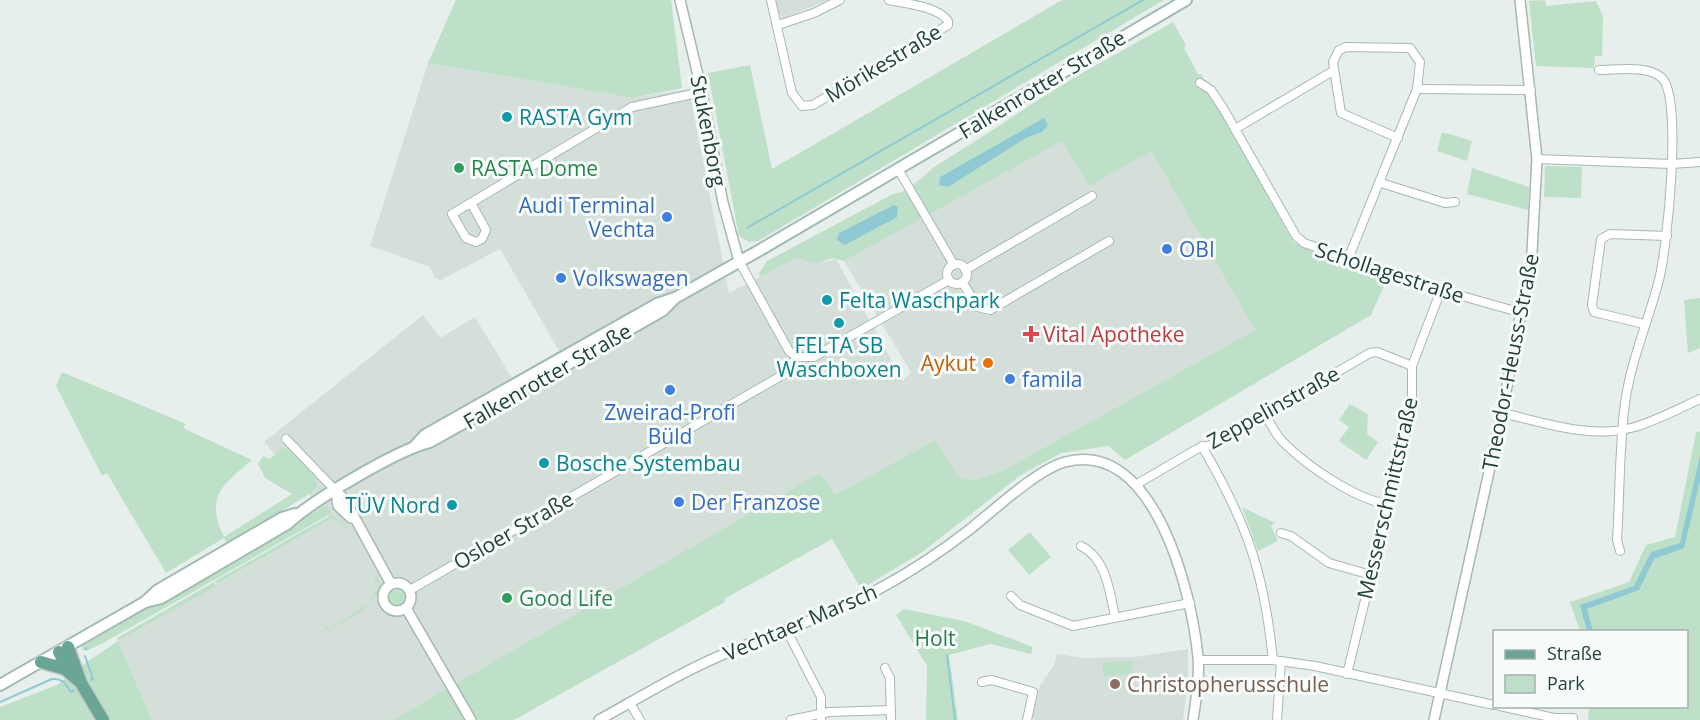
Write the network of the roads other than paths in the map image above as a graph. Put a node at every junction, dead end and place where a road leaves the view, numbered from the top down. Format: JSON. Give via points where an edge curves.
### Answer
{"nodes":[{"id":1,"x":680,"y":0,"type":"edge"},
{"id":2,"x":771,"y":0,"type":"edge"},
{"id":3,"x":840,"y":0,"type":"edge"},
{"id":4,"x":889,"y":0,"type":"edge"},
{"id":5,"x":1186,"y":0,"type":"edge"},
{"id":6,"x":1520,"y":0,"type":"edge"},
{"id":7,"x":778,"y":25,"type":"junction"},
{"id":8,"x":1599,"y":70,"type":"dead end"},
{"id":9,"x":1334,"y":71,"type":"junction"},
{"id":10,"x":1200,"y":83,"type":"dead end"},
{"id":11,"x":1417,"y":89,"type":"junction"},
{"id":12,"x":1532,"y":90,"type":"junction"},
{"id":13,"x":702,"y":92,"type":"junction"},
{"id":14,"x":1235,"y":129,"type":"junction"},
{"id":15,"x":1398,"y":138,"type":"junction"},
{"id":16,"x":1537,"y":159,"type":"junction"},
{"id":17,"x":1700,"y":162,"type":"edge"},
{"id":18,"x":1671,"y":164,"type":"junction"},
{"id":19,"x":898,"y":170,"type":"junction"},
{"id":20,"x":1381,"y":183,"type":"junction"},
{"id":21,"x":1092,"y":196,"type":"dead end"},
{"id":22,"x":1455,"y":202,"type":"dead end"},
{"id":23,"x":471,"y":203,"type":"junction"},
{"id":24,"x":1667,"y":236,"type":"junction"},
{"id":25,"x":1109,"y":241,"type":"dead end"},
{"id":26,"x":1348,"y":259,"type":"junction"},
{"id":27,"x":740,"y":261,"type":"junction"},
{"id":28,"x":954,"y":265,"type":"junction"},
{"id":29,"x":966,"y":270,"type":"junction"},
{"id":30,"x":949,"y":280,"type":"junction"},
{"id":31,"x":962,"y":282,"type":"junction"},
{"id":32,"x":1442,"y":290,"type":"junction"},
{"id":33,"x":1522,"y":313,"type":"junction"},
{"id":34,"x":1644,"y":324,"type":"junction"},
{"id":35,"x":797,"y":357,"type":"junction"},
{"id":36,"x":1413,"y":366,"type":"junction"},
{"id":37,"x":1700,"y":399,"type":"edge"},
{"id":38,"x":1502,"y":413,"type":"junction"},
{"id":39,"x":1265,"y":415,"type":"junction"},
{"id":40,"x":1622,"y":430,"type":"junction"},
{"id":41,"x":286,"y":439,"type":"dead end"},
{"id":42,"x":1203,"y":446,"type":"junction"},
{"id":43,"x":1137,"y":484,"type":"junction"},
{"id":44,"x":336,"y":491,"type":"junction"},
{"id":45,"x":1388,"y":504,"type":"junction"},
{"id":46,"x":1281,"y":533,"type":"dead end"},
{"id":47,"x":1081,"y":546,"type":"dead end"},
{"id":48,"x":1620,"y":551,"type":"dead end"},
{"id":49,"x":1371,"y":575,"type":"junction"},
{"id":50,"x":391,"y":584,"type":"junction"},
{"id":51,"x":410,"y":590,"type":"junction"},
{"id":52,"x":1011,"y":596,"type":"dead end"},
{"id":53,"x":1190,"y":603,"type":"junction"},
{"id":54,"x":406,"y":608,"type":"junction"},
{"id":55,"x":1115,"y":617,"type":"junction"},
{"id":56,"x":787,"y":631,"type":"junction"},
{"id":57,"x":63,"y":649,"type":"junction"},
{"id":58,"x":1199,"y":660,"type":"junction"},
{"id":59,"x":1277,"y":661,"type":"junction"},
{"id":60,"x":41,"y":662,"type":"junction"},
{"id":61,"x":885,"y":668,"type":"dead end"},
{"id":62,"x":71,"y":673,"type":"junction"},
{"id":63,"x":1347,"y":674,"type":"junction"},
{"id":64,"x":982,"y":682,"type":"dead end"},
{"id":65,"x":81,"y":683,"type":"junction"},
{"id":66,"x":0,"y":685,"type":"edge"},
{"id":67,"x":1440,"y":694,"type":"junction"},
{"id":68,"x":630,"y":702,"type":"junction"},
{"id":69,"x":1493,"y":705,"type":"edge"},
{"id":70,"x":1509,"y":708,"type":"edge"},
{"id":71,"x":891,"y":710,"type":"junction"},
{"id":72,"x":821,"y":717,"type":"edge"},
{"id":73,"x":1573,"y":718,"type":"dead end"},
{"id":74,"x":103,"y":720,"type":"edge"},
{"id":75,"x":471,"y":720,"type":"edge"},
{"id":76,"x":599,"y":720,"type":"edge"},
{"id":77,"x":640,"y":720,"type":"edge"},
{"id":78,"x":791,"y":720,"type":"edge"},
{"id":79,"x":891,"y":720,"type":"edge"},
{"id":80,"x":1027,"y":720,"type":"edge"},
{"id":81,"x":1193,"y":720,"type":"edge"},
{"id":82,"x":1277,"y":720,"type":"edge"},
{"id":83,"x":1434,"y":720,"type":"edge"}],
"edges":[{"from":1,"to":13,"type":"street","name":"Stukenborg"},
{"from":2,"to":7,"type":"street","name":"Mörikestraße"},
{"from":3,"to":7,"type":"street"},
{"from":4,"to":7,"type":"street","name":"Mörikestraße","via":[[944,15],[948,25],[813,105],[802,106],[792,93]]},
{"from":5,"to":19,"type":"main road","name":"Falkenrotter Straße"},
{"from":6,"to":12,"type":"street","name":"Theodor-Heuss-Straße"},
{"from":8,"to":18,"type":"street","via":[[1650,71],[1662,78],[1669,91]]},
{"from":9,"to":11,"type":"street","via":[[1335,53],[1346,47],[1410,48],[1420,62]]},
{"from":9,"to":14,"type":"street"},
{"from":9,"to":15,"type":"street","via":[[1341,113]]},
{"from":10,"to":14,"type":"street","name":"Schollagestraße","via":[[1211,90]]},
{"from":11,"to":12,"type":"street"},
{"from":11,"to":15,"type":"street"},
{"from":12,"to":16,"type":"street","name":"Theodor-Heuss-Straße"},
{"from":13,"to":23,"type":"street","via":[[632,107]]},
{"from":13,"to":27,"type":"street","name":"Stukenborg","via":[[723,203]]},
{"from":14,"to":26,"type":"street","name":"Schollagestraße","via":[[1296,236],[1315,249]]},
{"from":15,"to":20,"type":"street"},
{"from":16,"to":18,"type":"street"},
{"from":16,"to":33,"type":"street","name":"Theodor-Heuss-Straße","via":[[1532,252]]},
{"from":17,"to":18,"type":"street"},
{"from":18,"to":24,"type":"street"},
{"from":19,"to":27,"type":"main road","name":"Falkenrotter Straße"},
{"from":19,"to":28,"type":"street"},
{"from":20,"to":22,"type":"street","via":[[1445,203]]},
{"from":20,"to":26,"type":"street"},
{"from":21,"to":29,"type":"street"},
{"from":23,"to":23,"type":"street","via":[[453,214],[466,238],[476,242],[486,230]]},
{"from":24,"to":34,"type":"street","via":[[1659,280]]},
{"from":24,"to":34,"type":"street","via":[[1610,234],[1601,239],[1594,312]]},
{"from":25,"to":31,"type":"street","via":[[990,310],[978,307]]},
{"from":26,"to":32,"type":"street","name":"Schollagestraße"},
{"from":27,"to":35,"type":"street","via":[[789,351]]},
{"from":27,"to":44,"type":"main road","name":"Falkenrotter Straße","via":[[425,435],[415,446]]},
{"from":28,"to":29,"type":"street"},
{"from":28,"to":30,"type":"street","via":[[947,273]]},
{"from":29,"to":31,"type":"street"},
{"from":30,"to":31,"type":"street","via":[[955,284]]},
{"from":30,"to":35,"type":"street","via":[[814,357]]},
{"from":32,"to":33,"type":"street","name":"Schollagestraße"},
{"from":32,"to":36,"type":"street","name":"Messerschmittstraße"},
{"from":33,"to":38,"type":"street","name":"Theodor-Heuss-Straße"},
{"from":34,"to":40,"type":"street","via":[[1632,364]]},
{"from":35,"to":51,"type":"street","name":"Osloer Straße","via":[[786,373]]},
{"from":36,"to":39,"type":"street","name":"Zeppelinstraße","via":[[1370,353]]},
{"from":36,"to":45,"type":"street","name":"Messerschmittstraße","via":[[1412,408]]},
{"from":37,"to":40,"type":"street"},
{"from":38,"to":40,"type":"street","via":[[1590,432]]},
{"from":38,"to":67,"type":"street","name":"Theodor-Heuss-Straße"},
{"from":39,"to":42,"type":"street","name":"Zeppelinstraße"},
{"from":39,"to":45,"type":"street","via":[[1281,441],[1296,453],[1367,500]]},
{"from":40,"to":48,"type":"street","via":[[1617,540]]},
{"from":41,"to":44,"type":"street"},
{"from":42,"to":43,"type":"street","name":"Zeppelinstraße"},
{"from":42,"to":59,"type":"street","via":[[1232,498],[1255,556]]},
{"from":43,"to":53,"type":"street","name":"Vechtaer Marsch","via":[[1172,548]]},
{"from":43,"to":56,"type":"street","name":"Vechtaer Marsch","via":[[1105,464],[1067,461],[1026,484],[941,551],[886,585]]},
{"from":44,"to":50,"type":"street","via":[[338,506],[354,520]]},
{"from":44,"to":57,"type":"main road","name":"Falkenrotter Straße","via":[[299,513],[282,518]]},
{"from":45,"to":49,"type":"street","name":"Messerschmittstraße"},
{"from":46,"to":49,"type":"street","via":[[1329,562]]},
{"from":47,"to":55,"type":"street","via":[[1090,550],[1103,571]]},
{"from":49,"to":63,"type":"street","name":"Messerschmittstraße"},
{"from":50,"to":51,"type":"street","via":[[402,583]]},
{"from":50,"to":54,"type":"street","via":[[383,595],[386,604],[395,611]]},
{"from":51,"to":54,"type":"street","via":[[411,600]]},
{"from":52,"to":55,"type":"street","via":[[1020,605],[1073,626]]},
{"from":53,"to":55,"type":"street"},
{"from":53,"to":58,"type":"street","name":"Vechtaer Marsch"},
{"from":54,"to":75,"type":"street"},
{"from":56,"to":68,"type":"street","name":"Vechtaer Marsch","via":[[695,667]]},
{"from":56,"to":72,"type":"street","via":[[821,697]]},
{"from":57,"to":60,"type":"main road","name":"Falkenrotter Straße"},
{"from":57,"to":62,"type":"main road"},
{"from":57,"to":65,"type":"main road"},
{"from":58,"to":59,"type":"street"},
{"from":58,"to":81,"type":"street","name":"Vechtaer Marsch"},
{"from":59,"to":63,"type":"street"},
{"from":59,"to":82,"type":"street"},
{"from":60,"to":62,"type":"main road"},
{"from":60,"to":66,"type":"main road","name":"Falkenrotter Straße"},
{"from":61,"to":71,"type":"street","via":[[890,678]]},
{"from":62,"to":65,"type":"main road"},
{"from":63,"to":67,"type":"street"},
{"from":64,"to":80,"type":"street","via":[[992,680],[1033,692]]},
{"from":65,"to":74,"type":"main road"},
{"from":67,"to":69,"type":"street"},
{"from":67,"to":83,"type":"street","name":"Theodor-Heuss-Straße"},
{"from":68,"to":76,"type":"street","name":"Vechtaer Marsch"},
{"from":68,"to":77,"type":"street"},
{"from":70,"to":73,"type":"street"},
{"from":71,"to":72,"type":"street"},
{"from":71,"to":79,"type":"street"},
{"from":72,"to":78,"type":"street"}]}
